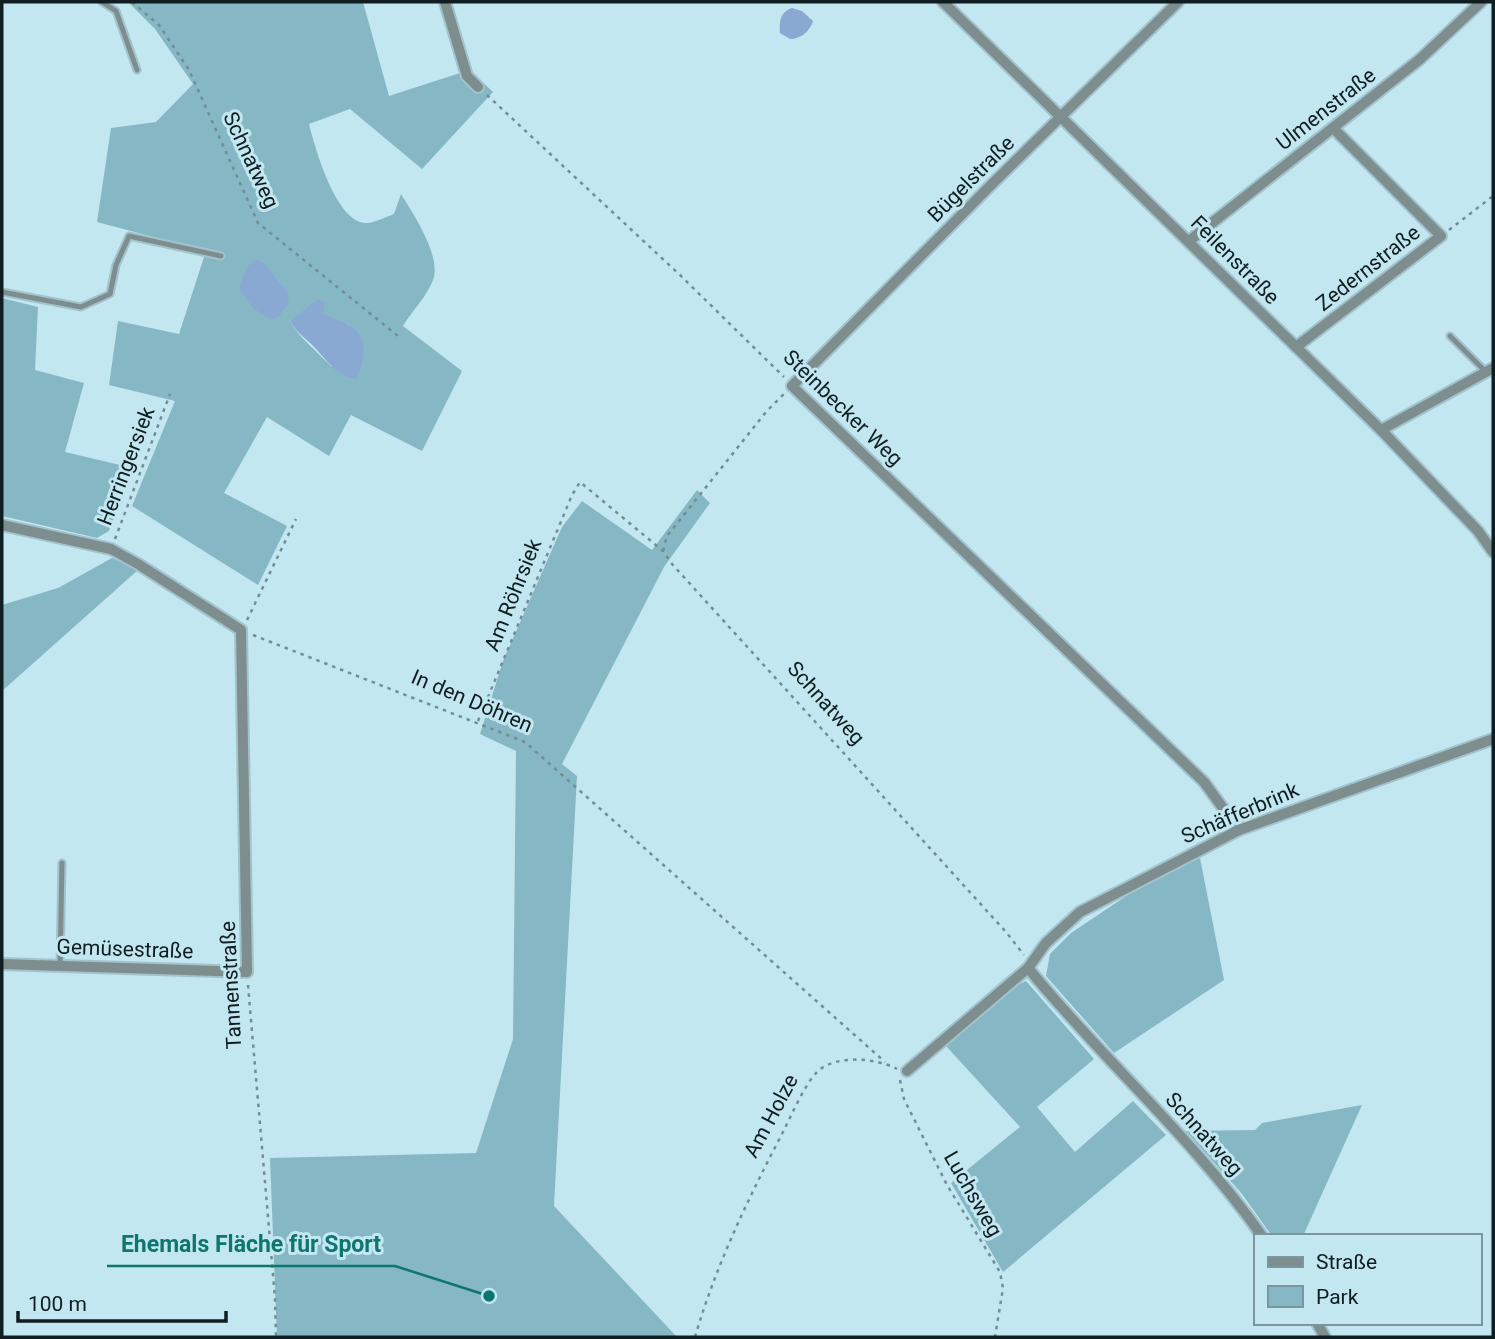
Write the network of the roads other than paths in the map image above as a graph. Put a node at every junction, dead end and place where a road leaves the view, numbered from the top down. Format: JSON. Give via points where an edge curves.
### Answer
{"nodes":[{"id":1,"x":102,"y":2,"type":"edge"},
{"id":2,"x":445,"y":2,"type":"edge"},
{"id":3,"x":943,"y":2,"type":"edge"},
{"id":4,"x":1178,"y":2,"type":"edge"},
{"id":5,"x":1481,"y":2,"type":"edge"},
{"id":6,"x":137,"y":70,"type":"dead end"},
{"id":7,"x":478,"y":87,"type":"road end"},
{"id":8,"x":1062,"y":117,"type":"junction"},
{"id":9,"x":1333,"y":128,"type":"junction"},
{"id":10,"x":1189,"y":241,"type":"junction"},
{"id":11,"x":221,"y":256,"type":"dead end"},
{"id":12,"x":2,"y":292,"type":"edge"},
{"id":13,"x":1450,"y":336,"type":"dead end"},
{"id":14,"x":1296,"y":347,"type":"junction"},
{"id":15,"x":1490,"y":370,"type":"edge"},
{"id":16,"x":792,"y":386,"type":"joint"},
{"id":17,"x":1381,"y":430,"type":"junction"},
{"id":18,"x":2,"y":525,"type":"edge"},
{"id":19,"x":1493,"y":552,"type":"edge"},
{"id":20,"x":1493,"y":739,"type":"edge"},
{"id":21,"x":1239,"y":830,"type":"junction"},
{"id":22,"x":62,"y":863,"type":"dead end"},
{"id":23,"x":2,"y":964,"type":"edge"},
{"id":24,"x":1030,"y":965,"type":"junction"},
{"id":25,"x":60,"y":966,"type":"junction"},
{"id":26,"x":247,"y":972,"type":"joint"},
{"id":27,"x":907,"y":1071,"type":"road end"},
{"id":28,"x":1261,"y":1234,"type":"edge"}],
"edges":[{"from":1,"to":6,"type":"lane","via":[[116,11]]},
{"from":2,"to":7,"type":"street","via":[[467,76]]},
{"from":3,"to":8,"type":"street","name":"Feilenstraße"},
{"from":4,"to":8,"type":"street","name":"Bügelstraße"},
{"from":5,"to":9,"type":"street","name":"Ulmenstraße","via":[[1419,60]]},
{"from":8,"to":10,"type":"street","name":"Feilenstraße"},
{"from":8,"to":16,"type":"street","name":"Bügelstraße"},
{"from":9,"to":10,"type":"street","name":"Ulmenstraße"},
{"from":9,"to":14,"type":"street","name":"Zedernstraße","via":[[1441,236]]},
{"from":10,"to":14,"type":"street","name":"Feilenstraße"},
{"from":11,"to":12,"type":"lane","via":[[129,236],[110,294],[81,307]]},
{"from":13,"to":15,"type":"lane"},
{"from":14,"to":17,"type":"street","name":"Feilenstraße"},
{"from":15,"to":17,"type":"street"},
{"from":16,"to":21,"type":"street","name":"Steinbecker Weg","via":[[1204,782]]},
{"from":17,"to":19,"type":"street","name":"Feilenstraße"},
{"from":18,"to":26,"type":"street","name":"Tannenstraße","via":[[111,549],[242,630]]},
{"from":20,"to":21,"type":"street","name":"Schäfferbrink"},
{"from":21,"to":24,"type":"street","name":"Schäfferbrink","via":[[1080,912]]},
{"from":22,"to":25,"type":"lane"},
{"from":23,"to":25,"type":"street","name":"Gemüsestraße"},
{"from":24,"to":27,"type":"street"},
{"from":24,"to":28,"type":"street","name":"Schnatweg","via":[[1083,1032],[1235,1197]]},
{"from":25,"to":26,"type":"street","name":"Gemüsestraße"}]}
